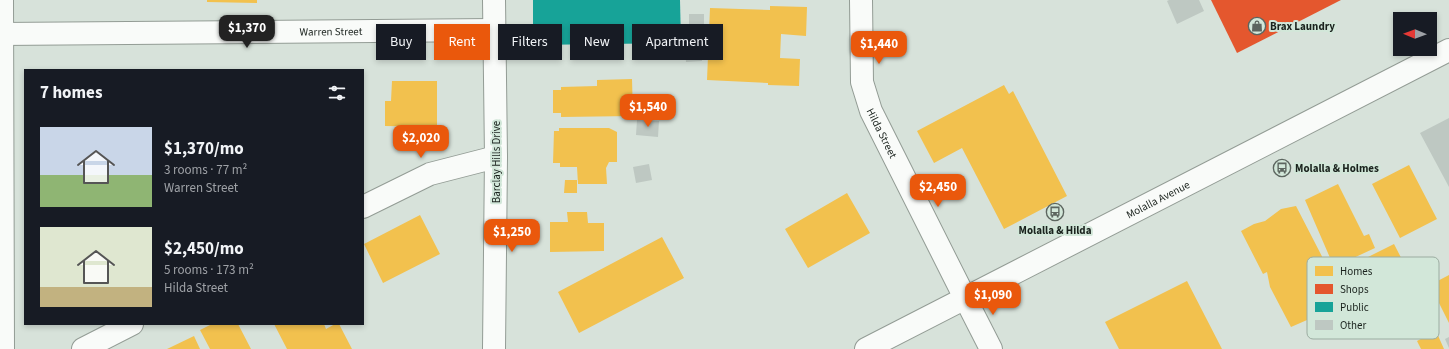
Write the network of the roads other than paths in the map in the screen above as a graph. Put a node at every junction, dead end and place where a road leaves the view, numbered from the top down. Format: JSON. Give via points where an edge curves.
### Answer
{"nodes":[{"id":1,"x":2,"y":0,"type":"edge"},
{"id":2,"x":494,"y":0,"type":"edge"},
{"id":3,"x":862,"y":0,"type":"edge"},
{"id":4,"x":494,"y":30,"type":"junction"},
{"id":5,"x":1,"y":34,"type":"edge"},
{"id":6,"x":1449,"y":50,"type":"edge"},
{"id":7,"x":496,"y":157,"type":"junction"},
{"id":8,"x":364,"y":207,"type":"edge"},
{"id":9,"x":965,"y":298,"type":"junction"},
{"id":10,"x":130,"y":325,"type":"edge"},
{"id":11,"x":3,"y":349,"type":"edge"},
{"id":12,"x":83,"y":349,"type":"edge"},
{"id":13,"x":494,"y":349,"type":"edge"},
{"id":14,"x":866,"y":349,"type":"edge"},
{"id":15,"x":991,"y":349,"type":"edge"}],
"edges":[{"from":1,"to":5,"type":"street"},
{"from":2,"to":4,"type":"street","name":"Barclay Hills Drive"},
{"from":3,"to":9,"type":"street","name":"Hilda Street","via":[[862,82],[869,105],[881,134]]},
{"from":4,"to":5,"type":"street","name":"Warren Street"},
{"from":4,"to":7,"type":"street","name":"Barclay Hills Drive"},
{"from":5,"to":11,"type":"street"},
{"from":6,"to":9,"type":"street","name":"Molalla Avenue"},
{"from":7,"to":8,"type":"street","via":[[430,174]]},
{"from":7,"to":13,"type":"street","name":"Barclay Hills Drive"},
{"from":9,"to":14,"type":"street","name":"Molalla Avenue"},
{"from":9,"to":15,"type":"street","name":"Hilda Street"},
{"from":10,"to":12,"type":"street"}]}
